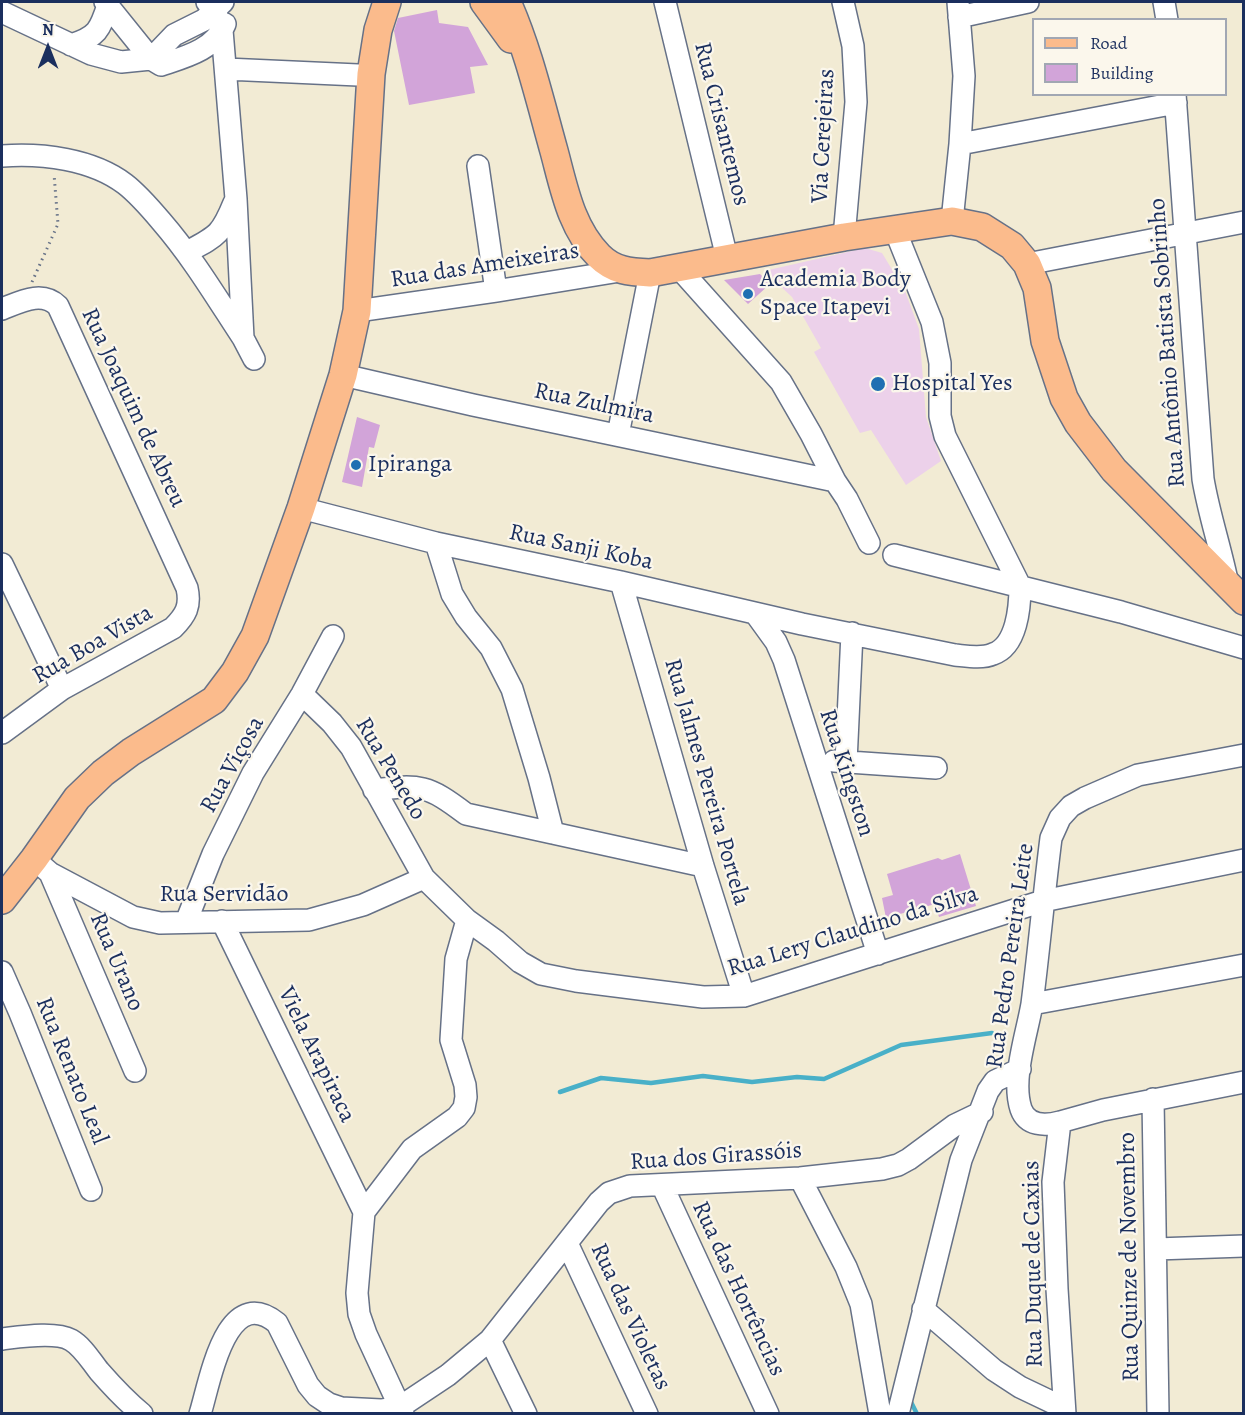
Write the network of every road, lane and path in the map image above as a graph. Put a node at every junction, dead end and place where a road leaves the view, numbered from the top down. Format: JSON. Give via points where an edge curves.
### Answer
{"nodes":[{"id":1,"x":368,"y":2,"type":"edge"},
{"id":2,"x":387,"y":2,"type":"edge"},
{"id":3,"x":483,"y":2,"type":"edge"},
{"id":4,"x":507,"y":2,"type":"edge"},
{"id":5,"x":665,"y":2,"type":"edge"},
{"id":6,"x":843,"y":2,"type":"edge"},
{"id":7,"x":1028,"y":2,"type":"edge"},
{"id":8,"x":1164,"y":2,"type":"edge"},
{"id":9,"x":106,"y":3,"type":"edge"},
{"id":10,"x":220,"y":4,"type":"edge"},
{"id":11,"x":958,"y":9,"type":"edge"},
{"id":12,"x":2,"y":12,"type":"edge"},
{"id":13,"x":1167,"y":18,"type":"edge"},
{"id":14,"x":222,"y":30,"type":"junction"},
{"id":15,"x":71,"y":45,"type":"junction"},
{"id":16,"x":151,"y":59,"type":"junction"},
{"id":17,"x":226,"y":69,"type":"junction"},
{"id":18,"x":531,"y":71,"type":"junction"},
{"id":19,"x":358,"y":75,"type":"junction"},
{"id":20,"x":1176,"y":99,"type":"edge"},
{"id":21,"x":367,"y":123,"type":"junction"},
{"id":22,"x":960,"y":144,"type":"junction"},
{"id":23,"x":2,"y":156,"type":"edge"},
{"id":24,"x":53,"y":158,"type":"junction"},
{"id":25,"x":478,"y":166,"type":"dead end"},
{"id":26,"x":236,"y":199,"type":"junction"},
{"id":27,"x":952,"y":221,"type":"junction"},
{"id":28,"x":1244,"y":222,"type":"edge"},
{"id":29,"x":895,"y":230,"type":"junction"},
{"id":30,"x":1185,"y":234,"type":"junction"},
{"id":31,"x":844,"y":237,"type":"junction"},
{"id":32,"x":187,"y":252,"type":"junction"},
{"id":33,"x":727,"y":258,"type":"junction"},
{"id":34,"x":1027,"y":264,"type":"junction"},
{"id":35,"x":679,"y":268,"type":"junction"},
{"id":36,"x":620,"y":271,"type":"junction"},
{"id":37,"x":650,"y":273,"type":"junction"},
{"id":38,"x":496,"y":291,"type":"junction"},
{"id":39,"x":24,"y":300,"type":"junction"},
{"id":40,"x":2,"y":309,"type":"edge"},
{"id":41,"x":357,"y":311,"type":"junction"},
{"id":42,"x":243,"y":338,"type":"junction"},
{"id":43,"x":254,"y":359,"type":"dead end"},
{"id":44,"x":343,"y":375,"type":"junction"},
{"id":45,"x":618,"y":435,"type":"junction"},
{"id":46,"x":835,"y":481,"type":"junction"},
{"id":47,"x":301,"y":508,"type":"junction"},
{"id":48,"x":436,"y":543,"type":"junction"},
{"id":49,"x":869,"y":543,"type":"dead end"},
{"id":50,"x":894,"y":555,"type":"dead end"},
{"id":51,"x":2,"y":564,"type":"edge"},
{"id":52,"x":621,"y":582,"type":"junction"},
{"id":53,"x":1020,"y":586,"type":"junction"},
{"id":54,"x":187,"y":588,"type":"joint"},
{"id":55,"x":1236,"y":593,"type":"edge"},
{"id":56,"x":755,"y":613,"type":"junction"},
{"id":57,"x":852,"y":633,"type":"junction"},
{"id":58,"x":333,"y":636,"type":"dead end"},
{"id":59,"x":1244,"y":648,"type":"edge"},
{"id":60,"x":62,"y":689,"type":"junction"},
{"id":61,"x":302,"y":694,"type":"junction"},
{"id":62,"x":2,"y":733,"type":"edge"},
{"id":63,"x":1244,"y":755,"type":"edge"},
{"id":64,"x":815,"y":760,"type":"junction"},
{"id":65,"x":846,"y":762,"type":"junction"},
{"id":66,"x":936,"y":768,"type":"dead end"},
{"id":67,"x":374,"y":790,"type":"junction"},
{"id":68,"x":553,"y":833,"type":"junction"},
{"id":69,"x":1244,"y":860,"type":"edge"},
{"id":70,"x":42,"y":866,"type":"junction"},
{"id":71,"x":703,"y":866,"type":"junction"},
{"id":72,"x":424,"y":878,"type":"junction"},
{"id":73,"x":2,"y":900,"type":"edge"},
{"id":74,"x":1043,"y":901,"type":"junction"},
{"id":75,"x":467,"y":920,"type":"junction"},
{"id":76,"x":222,"y":921,"type":"junction"},
{"id":77,"x":186,"y":922,"type":"junction"},
{"id":78,"x":878,"y":954,"type":"junction"},
{"id":79,"x":1244,"y":965,"type":"edge"},
{"id":80,"x":2,"y":972,"type":"edge"},
{"id":81,"x":744,"y":996,"type":"junction"},
{"id":82,"x":1032,"y":1004,"type":"junction"},
{"id":83,"x":1020,"y":1069,"type":"junction"},
{"id":84,"x":135,"y":1071,"type":"dead end"},
{"id":85,"x":1244,"y":1082,"type":"edge"},
{"id":86,"x":1153,"y":1099,"type":"junction"},
{"id":87,"x":982,"y":1112,"type":"junction"},
{"id":88,"x":1060,"y":1122,"type":"junction"},
{"id":89,"x":800,"y":1178,"type":"junction"},
{"id":90,"x":662,"y":1185,"type":"junction"},
{"id":91,"x":91,"y":1190,"type":"dead end"},
{"id":92,"x":364,"y":1212,"type":"junction"},
{"id":93,"x":567,"y":1243,"type":"junction"},
{"id":94,"x":1244,"y":1246,"type":"edge"},
{"id":95,"x":1156,"y":1250,"type":"junction"},
{"id":96,"x":923,"y":1308,"type":"junction"},
{"id":97,"x":2,"y":1339,"type":"edge"},
{"id":98,"x":490,"y":1340,"type":"junction"},
{"id":99,"x":402,"y":1410,"type":"edge"},
{"id":100,"x":1064,"y":1411,"type":"edge"},
{"id":101,"x":142,"y":1413,"type":"edge"},
{"id":102,"x":201,"y":1413,"type":"edge"},
{"id":103,"x":526,"y":1413,"type":"edge"},
{"id":104,"x":647,"y":1413,"type":"edge"},
{"id":105,"x":768,"y":1413,"type":"edge"},
{"id":106,"x":880,"y":1413,"type":"edge"},
{"id":107,"x":898,"y":1413,"type":"edge"},
{"id":108,"x":1158,"y":1413,"type":"edge"}],
"edges":[{"from":1,"to":19,"type":"main road","via":[[360,29]]},
{"from":2,"to":21,"type":"main road","via":[[378,30]]},
{"from":3,"to":18,"type":"main road"},
{"from":4,"to":18,"type":"main road"},
{"from":5,"to":33,"type":"street","name":"Rua Crisantemos"},
{"from":6,"to":31,"type":"street","name":"Via Cerejeiras","via":[[853,46],[856,102]]},
{"from":7,"to":11,"type":"street"},
{"from":8,"to":13,"type":"street"},
{"from":9,"to":15,"type":"street","via":[[98,32]]},
{"from":9,"to":16,"type":"street"},
{"from":10,"to":14,"type":"street"},
{"from":10,"to":16,"type":"street","via":[[204,20],[174,35]]},
{"from":11,"to":22,"type":"street","via":[[964,76]]},
{"from":12,"to":15,"type":"street"},
{"from":14,"to":16,"type":"street","via":[[210,43],[185,57],[161,65]]},
{"from":14,"to":17,"type":"street"},
{"from":15,"to":16,"type":"street","via":[[121,62]]},
{"from":17,"to":19,"type":"street"},
{"from":17,"to":26,"type":"street"},
{"from":18,"to":36,"type":"main road","via":[[572,214],[600,257]]},
{"from":19,"to":21,"type":"main road"},
{"from":20,"to":22,"type":"street"},
{"from":20,"to":30,"type":"street","name":"Rua Antônio Batista Sobrinho"},
{"from":21,"to":41,"type":"main road"},
{"from":22,"to":27,"type":"street"},
{"from":23,"to":24,"type":"street"},
{"from":24,"to":32,"type":"street","via":[[80,163],[125,185]]},
{"from":24,"to":39,"type":"path","via":[[58,224]]},
{"from":25,"to":38,"type":"street"},
{"from":26,"to":32,"type":"street","via":[[218,234]]},
{"from":26,"to":42,"type":"street"},
{"from":27,"to":29,"type":"main road"},
{"from":27,"to":34,"type":"main road","via":[[982,227],[1012,246]]},
{"from":28,"to":30,"type":"street"},
{"from":29,"to":31,"type":"main road"},
{"from":29,"to":53,"type":"street","via":[[932,322],[940,363],[940,416],[945,436]]},
{"from":30,"to":34,"type":"street"},
{"from":30,"to":55,"type":"street","name":"Rua Antônio Batista Sobrinho","via":[[1203,479],[1208,512]]},
{"from":31,"to":33,"type":"main road"},
{"from":32,"to":42,"type":"street"},
{"from":33,"to":35,"type":"main road"},
{"from":34,"to":55,"type":"main road","via":[[1037,288],[1045,341],[1064,398],[1078,423],[1114,470]]},
{"from":35,"to":37,"type":"main road"},
{"from":35,"to":46,"type":"street","via":[[781,382]]},
{"from":36,"to":37,"type":"main road"},
{"from":36,"to":38,"type":"street","name":"Rua das Ameixeiras"},
{"from":37,"to":45,"type":"street"},
{"from":38,"to":41,"type":"street","name":"Rua das Ameixeiras"},
{"from":39,"to":40,"type":"street","name":"Rua Joaquim de Abreu"},
{"from":39,"to":54,"type":"street","name":"Rua Joaquim de Abreu","via":[[44,298],[58,306]]},
{"from":41,"to":44,"type":"main road"},
{"from":42,"to":43,"type":"street"},
{"from":44,"to":45,"type":"street","name":"Rua Zulmira"},
{"from":44,"to":47,"type":"main road"},
{"from":45,"to":46,"type":"street","name":"Rua Zulmira"},
{"from":46,"to":49,"type":"street"},
{"from":47,"to":48,"type":"street","name":"Rua Sanji Koba"},
{"from":47,"to":70,"type":"main road","via":[[255,636],[228,682],[214,700],[103,772],[77,798]]},
{"from":48,"to":52,"type":"street","name":"Rua Sanji Koba"},
{"from":48,"to":68,"type":"street","via":[[452,594],[491,648],[512,689]]},
{"from":50,"to":53,"type":"street"},
{"from":51,"to":60,"type":"street"},
{"from":52,"to":56,"type":"street","name":"Rua Sanji Koba"},
{"from":52,"to":71,"type":"street","name":"Rua Jalmes Pereira Portela"},
{"from":53,"to":57,"type":"street","name":"Rua Sanji Koba","via":[[1017,623],[1004,646],[994,654],[955,655]]},
{"from":53,"to":59,"type":"street"},
{"from":54,"to":60,"type":"street","name":"Rua Boa Vista","via":[[190,600],[186,614],[173,628]]},
{"from":56,"to":57,"type":"street","name":"Rua Sanji Koba"},
{"from":56,"to":64,"type":"street","name":"Rua Kingston","via":[[776,642]]},
{"from":57,"to":65,"type":"street"},
{"from":58,"to":61,"type":"street","name":"Rua Viçosa"},
{"from":60,"to":62,"type":"street","name":"Rua Boa Vista"},
{"from":61,"to":67,"type":"street","name":"Rua Penedo","via":[[351,747]]},
{"from":61,"to":77,"type":"street","name":"Rua Viçosa","via":[[253,773],[213,854]]},
{"from":63,"to":74,"type":"street","name":"Rua Pedro Pereira Leite","via":[[1138,775],[1071,806],[1051,838]]},
{"from":64,"to":65,"type":"street"},
{"from":64,"to":78,"type":"street","name":"Rua Kingston"},
{"from":65,"to":66,"type":"street"},
{"from":67,"to":68,"type":"street","via":[[428,788],[465,814]]},
{"from":67,"to":72,"type":"street","name":"Rua Penedo"},
{"from":68,"to":71,"type":"street"},
{"from":69,"to":74,"type":"street","name":"Rua Lery Claudino da Silva"},
{"from":70,"to":73,"type":"main road"},
{"from":70,"to":77,"type":"street","name":"Rua Servidão","via":[[133,917],[160,923]]},
{"from":70,"to":84,"type":"street","name":"Rua Urano"},
{"from":71,"to":81,"type":"street","name":"Rua Jalmes Pereira Portela"},
{"from":72,"to":75,"type":"street","name":"Rua Lery Claudino da Silva"},
{"from":72,"to":76,"type":"street","name":"Rua Servidão","via":[[363,905],[309,920]]},
{"from":74,"to":78,"type":"street","name":"Rua Lery Claudino da Silva"},
{"from":74,"to":82,"type":"street","name":"Rua Pedro Pereira Leite"},
{"from":75,"to":81,"type":"street","name":"Rua Lery Claudino da Silva","via":[[520,962],[542,974],[703,997]]},
{"from":75,"to":92,"type":"street","via":[[456,959],[451,1040],[465,1085],[464,1108],[412,1149]]},
{"from":76,"to":77,"type":"street","name":"Rua Servidão"},
{"from":76,"to":92,"type":"street","name":"Viela Arapiraca"},
{"from":78,"to":81,"type":"street","name":"Rua Lery Claudino da Silva"},
{"from":79,"to":82,"type":"street"},
{"from":80,"to":91,"type":"street","name":"Rua Renato Leal"},
{"from":82,"to":83,"type":"street","name":"Rua Pedro Pereira Leite"},
{"from":83,"to":87,"type":"street","via":[[995,1081]]},
{"from":83,"to":88,"type":"street","name":"Rua Pedro Pereira Leite","via":[[1019,1098],[1026,1117],[1041,1124]]},
{"from":85,"to":86,"type":"street"},
{"from":86,"to":88,"type":"street"},
{"from":86,"to":95,"type":"street","name":"Rua Quinze de Novembro"},
{"from":87,"to":89,"type":"street","name":"Rua dos Girassóis","via":[[955,1125],[898,1165]]},
{"from":87,"to":96,"type":"street","via":[[961,1160]]},
{"from":88,"to":100,"type":"street","name":"Rua Duque de Caxias","via":[[1053,1182]]},
{"from":89,"to":90,"type":"street","name":"Rua dos Girassóis"},
{"from":89,"to":106,"type":"street","via":[[861,1304]]},
{"from":90,"to":93,"type":"street","name":"Rua dos Girassóis","via":[[630,1186],[609,1193]]},
{"from":90,"to":105,"type":"street","name":"Rua das Hortências"},
{"from":92,"to":99,"type":"street","via":[[357,1293],[359,1314]]},
{"from":93,"to":98,"type":"street","name":"Rua dos Girassóis"},
{"from":93,"to":104,"type":"street","name":"Rua das Violetas"},
{"from":94,"to":95,"type":"street"},
{"from":95,"to":108,"type":"street","name":"Rua Quinze de Novembro"},
{"from":96,"to":100,"type":"street","via":[[994,1370]]},
{"from":96,"to":107,"type":"street"},
{"from":97,"to":101,"type":"street","via":[[69,1339]]},
{"from":98,"to":99,"type":"street","name":"Rua dos Girassóis"},
{"from":98,"to":103,"type":"street"},
{"from":99,"to":102,"type":"street","via":[[360,1410],[323,1400],[309,1385],[277,1323],[257,1313],[244,1314],[233,1323],[222,1342]]}]}
